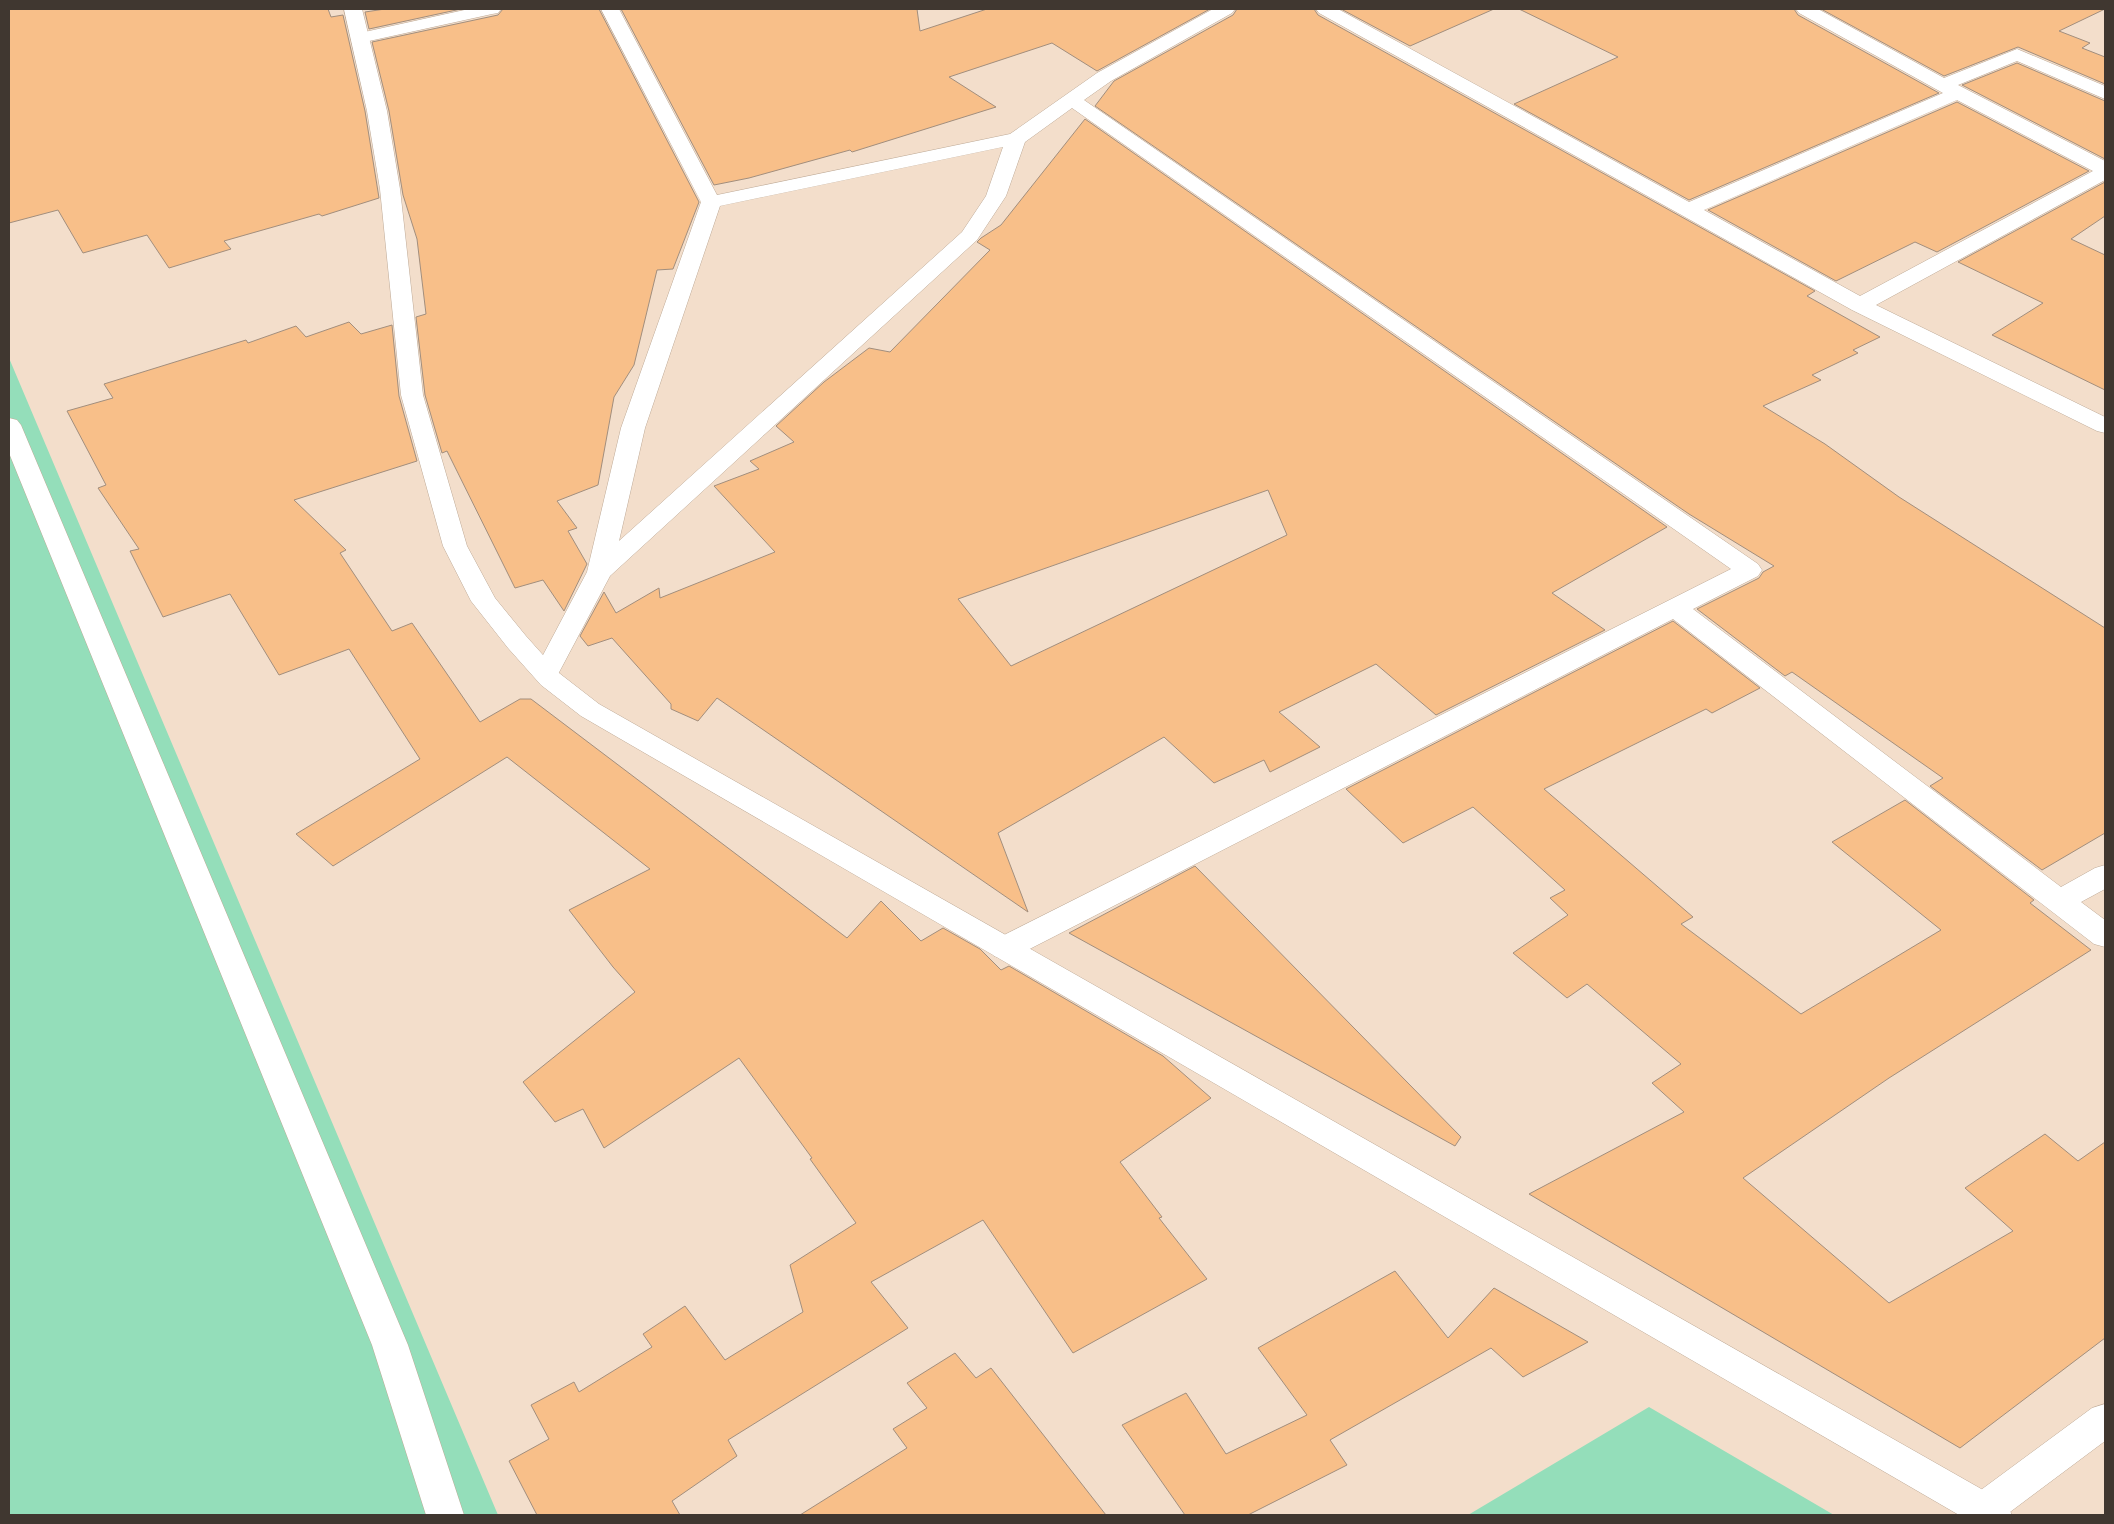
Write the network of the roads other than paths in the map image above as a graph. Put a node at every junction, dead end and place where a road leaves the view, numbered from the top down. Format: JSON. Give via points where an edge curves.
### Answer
{"nodes":[{"id":1,"x":353,"y":9,"type":"edge"},
{"id":2,"x":492,"y":9,"type":"edge"},
{"id":3,"x":610,"y":9,"type":"edge"},
{"id":4,"x":1226,"y":9,"type":"edge"},
{"id":5,"x":1325,"y":9,"type":"edge"},
{"id":6,"x":1805,"y":9,"type":"edge"},
{"id":7,"x":360,"y":38,"type":"junction"},
{"id":8,"x":1951,"y":88,"type":"junction"},
{"id":9,"x":2105,"y":93,"type":"edge"},
{"id":10,"x":1072,"y":100,"type":"junction"},
{"id":11,"x":1016,"y":139,"type":"junction"},
{"id":12,"x":2105,"y":171,"type":"edge"},
{"id":13,"x":711,"y":202,"type":"junction"},
{"id":14,"x":1690,"y":209,"type":"junction"},
{"id":15,"x":1860,"y":305,"type":"junction"},
{"id":16,"x":9,"y":425,"type":"edge"},
{"id":17,"x":2105,"y":426,"type":"edge"},
{"id":18,"x":600,"y":572,"type":"junction"},
{"id":19,"x":1675,"y":608,"type":"junction"},
{"id":20,"x":546,"y":674,"type":"junction"},
{"id":21,"x":2105,"y":876,"type":"edge"},
{"id":22,"x":2059,"y":900,"type":"junction"},
{"id":23,"x":2105,"y":936,"type":"edge"},
{"id":24,"x":1005,"y":948,"type":"junction"},
{"id":25,"x":2105,"y":1420,"type":"edge"},
{"id":26,"x":1988,"y":1512,"type":"edge"},
{"id":27,"x":445,"y":1515,"type":"edge"}],
"edges":[{"from":1,"to":7,"type":"street"},
{"from":2,"to":7,"type":"street"},
{"from":3,"to":13,"type":"street"},
{"from":4,"to":10,"type":"street","via":[[1104,78]]},
{"from":5,"to":14,"type":"street"},
{"from":6,"to":8,"type":"street"},
{"from":7,"to":20,"type":"street","via":[[390,189],[412,395],[455,546],[484,602]]},
{"from":8,"to":9,"type":"street","via":[[2017,54]]},
{"from":8,"to":12,"type":"street"},
{"from":8,"to":14,"type":"street"},
{"from":10,"to":11,"type":"street"},
{"from":10,"to":19,"type":"street","via":[[1749,570]]},
{"from":11,"to":13,"type":"street"},
{"from":11,"to":18,"type":"street","via":[[996,196],[970,236]]},
{"from":12,"to":15,"type":"street"},
{"from":13,"to":18,"type":"street","via":[[633,428]]},
{"from":14,"to":15,"type":"street"},
{"from":15,"to":17,"type":"street"},
{"from":16,"to":27,"type":"street","via":[[390,1345]]},
{"from":18,"to":20,"type":"street"},
{"from":19,"to":22,"type":"street"},
{"from":19,"to":24,"type":"street"},
{"from":20,"to":24,"type":"street","via":[[590,710]]},
{"from":21,"to":22,"type":"street"},
{"from":22,"to":23,"type":"street"},
{"from":24,"to":26,"type":"street"},
{"from":25,"to":26,"type":"street"}]}
